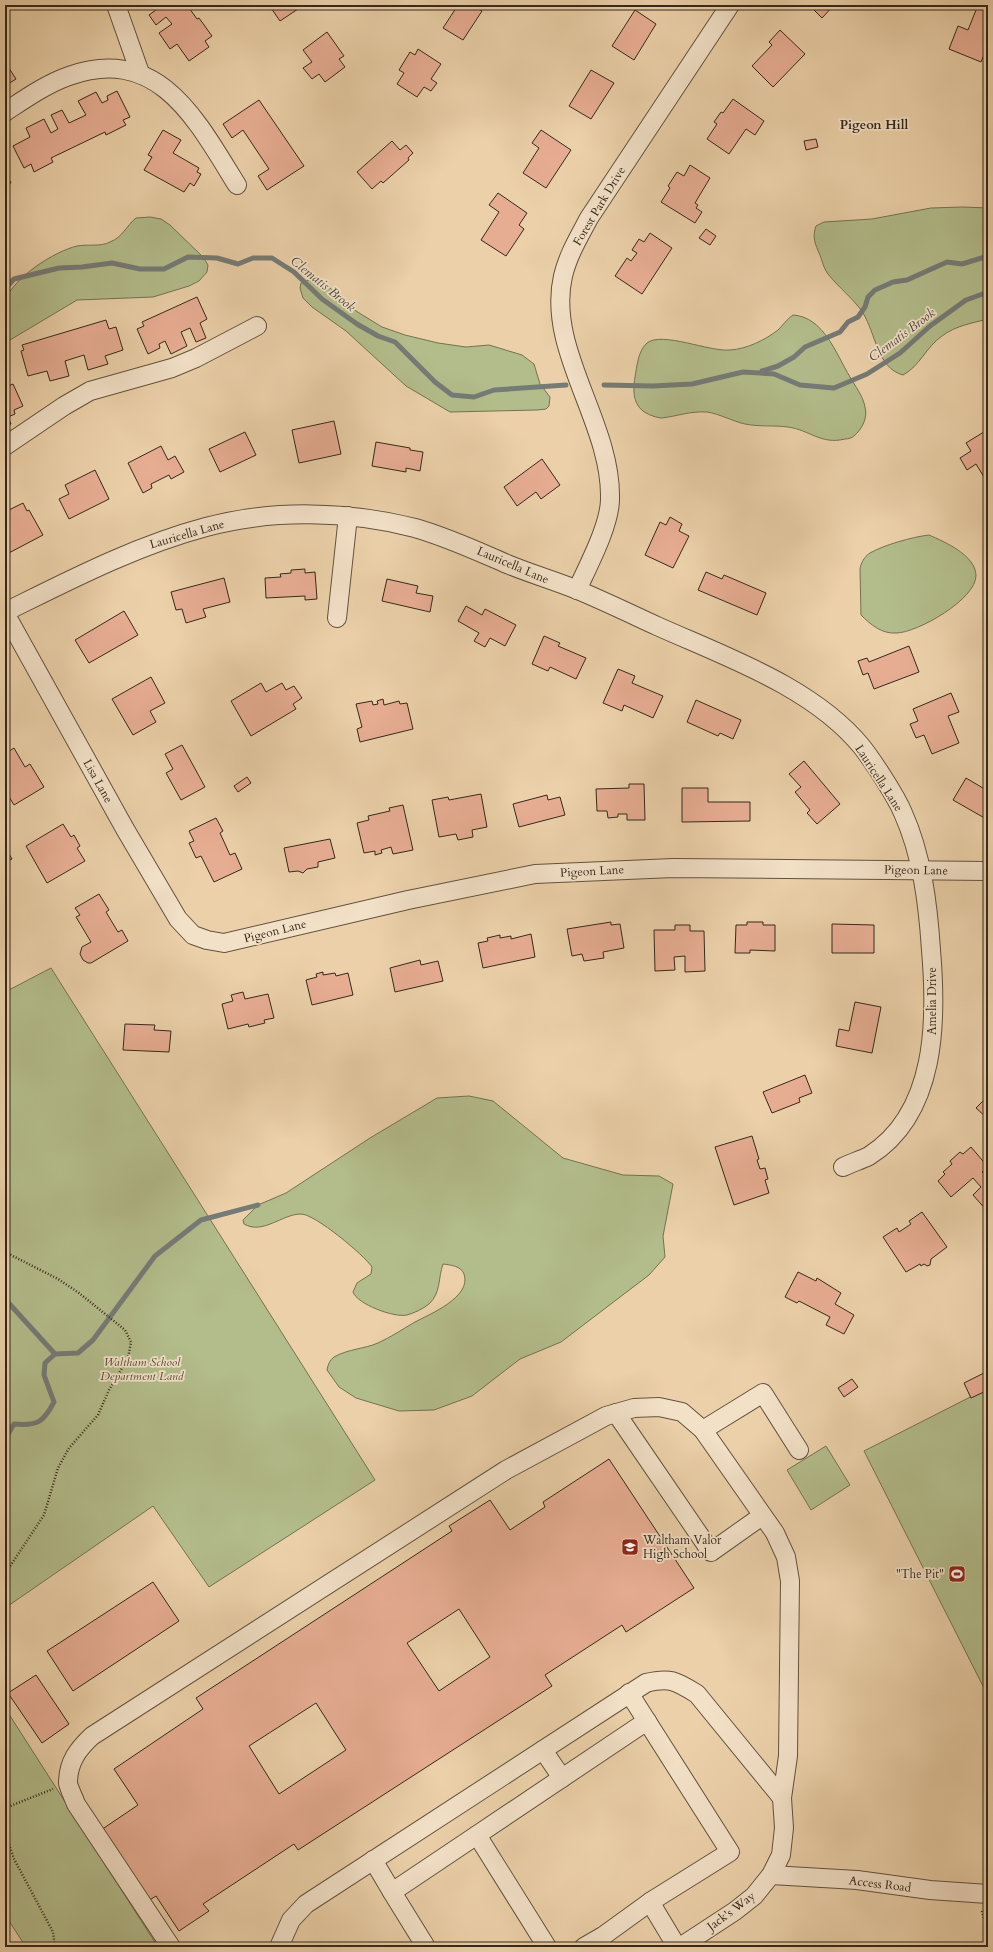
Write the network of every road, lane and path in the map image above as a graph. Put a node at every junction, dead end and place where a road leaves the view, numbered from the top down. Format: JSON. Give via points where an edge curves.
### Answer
{"nodes":[{"id":1,"x":116,"y":5,"type":"edge"},
{"id":2,"x":730,"y":5,"type":"edge"},
{"id":3,"x":140,"y":73,"type":"junction"},
{"id":4,"x":5,"y":112,"type":"edge"},
{"id":5,"x":237,"y":185,"type":"dead end"},
{"id":6,"x":257,"y":326,"type":"dead end"},
{"id":7,"x":5,"y":446,"type":"edge"},
{"id":8,"x":348,"y":516,"type":"junction"},
{"id":9,"x":578,"y":590,"type":"junction"},
{"id":10,"x":5,"y":612,"type":"edge"},
{"id":11,"x":337,"y":618,"type":"dead end"},
{"id":12,"x":921,"y":870,"type":"junction"},
{"id":13,"x":988,"y":871,"type":"edge"},
{"id":14,"x":204,"y":939,"type":"joint"},
{"id":15,"x":843,"y":1166,"type":"dead end"},
{"id":16,"x":5,"y":1252,"type":"edge"},
{"id":17,"x":616,"y":1413,"type":"junction"},
{"id":18,"x":703,"y":1430,"type":"junction"},
{"id":19,"x":800,"y":1450,"type":"dead end"},
{"id":20,"x":762,"y":1516,"type":"junction"},
{"id":21,"x":5,"y":1574,"type":"edge"},
{"id":22,"x":629,"y":1693,"type":"junction"},
{"id":23,"x":647,"y":1721,"type":"junction"},
{"id":24,"x":543,"y":1750,"type":"junction"},
{"id":25,"x":562,"y":1778,"type":"junction"},
{"id":26,"x":68,"y":1784,"type":"junction"},
{"id":27,"x":782,"y":1798,"type":"junction"},
{"id":28,"x":5,"y":1808,"type":"edge"},
{"id":29,"x":5,"y":1834,"type":"edge"},
{"id":30,"x":477,"y":1835,"type":"junction"},
{"id":31,"x":373,"y":1860,"type":"junction"},
{"id":32,"x":771,"y":1875,"type":"junction"},
{"id":33,"x":392,"y":1892,"type":"junction"},
{"id":34,"x":988,"y":1894,"type":"edge"},
{"id":35,"x":650,"y":1902,"type":"junction"},
{"id":36,"x":55,"y":1947,"type":"edge"},
{"id":37,"x":170,"y":1947,"type":"edge"},
{"id":38,"x":279,"y":1947,"type":"edge"},
{"id":39,"x":426,"y":1947,"type":"edge"},
{"id":40,"x":547,"y":1947,"type":"edge"},
{"id":41,"x":584,"y":1947,"type":"edge"},
{"id":42,"x":678,"y":1947,"type":"edge"}],
"edges":[{"from":1,"to":3,"type":"street"},
{"from":2,"to":9,"type":"street","name":"Forest Park Drive","via":[[589,218],[570,255],[563,277],[560,298],[562,330],[599,436],[609,474],[610,494],[606,521]]},
{"from":3,"to":4,"type":"street","via":[[93,68],[45,86]]},
{"from":3,"to":5,"type":"street","via":[[165,88],[185,106]]},
{"from":6,"to":7,"type":"street","via":[[172,368],[90,391]]},
{"from":8,"to":9,"type":"street","name":"Lauricella Lane","via":[[416,528]]},
{"from":8,"to":10,"type":"street","name":"Lauricella Lane","via":[[298,514],[249,518],[208,526],[153,543]]},
{"from":8,"to":11,"type":"street","via":[[345,564]]},
{"from":9,"to":12,"type":"street","name":"Lauricella Lane","via":[[757,670],[794,690],[829,715],[861,746],[903,812]]},
{"from":10,"to":14,"type":"street","name":"Lisa Lane","via":[[178,919],[193,935]]},
{"from":12,"to":13,"type":"street","name":"Pigeon Lane"},
{"from":12,"to":14,"type":"street","name":"Pigeon Lane","via":[[673,868],[535,874],[408,900],[224,943]]},
{"from":12,"to":15,"type":"street","name":"Amelia Drive","via":[[930,929],[934,988],[934,1030],[927,1066],[919,1092],[905,1119],[888,1140],[868,1156]]},
{"from":16,"to":21,"type":"path","via":[[58,1279],[79,1293],[125,1330],[131,1342],[128,1358],[98,1415],[69,1448],[58,1468],[44,1515]]},
{"from":17,"to":18,"type":"street","name":"Jack's Way","via":[[634,1408],[660,1407],[682,1412]]},
{"from":17,"to":20,"type":"street","via":[[711,1552]]},
{"from":17,"to":26,"type":"street","name":"Jack's Way","via":[[506,1470],[92,1736],[78,1749],[71,1765]]},
{"from":18,"to":19,"type":"street","via":[[763,1393]]},
{"from":18,"to":20,"type":"street","name":"Jack's Way"},
{"from":20,"to":27,"type":"street","name":"Jack's Way","via":[[786,1558],[790,1581],[788,1756]]},
{"from":22,"to":23,"type":"street"},
{"from":22,"to":24,"type":"street"},
{"from":22,"to":27,"type":"street","via":[[646,1683],[662,1679],[679,1683],[697,1694]]},
{"from":23,"to":25,"type":"street"},
{"from":23,"to":35,"type":"street","via":[[730,1852]]},
{"from":24,"to":25,"type":"street"},
{"from":24,"to":31,"type":"street"},
{"from":25,"to":30,"type":"street"},
{"from":26,"to":28,"type":"path"},
{"from":26,"to":37,"type":"street","via":[[76,1804]]},
{"from":27,"to":32,"type":"street","name":"Jack's Way","via":[[784,1828],[781,1855]]},
{"from":29,"to":36,"type":"path","via":[[14,1859],[53,1932]]},
{"from":30,"to":33,"type":"street"},
{"from":30,"to":40,"type":"street"},
{"from":31,"to":33,"type":"street"},
{"from":31,"to":38,"type":"street","via":[[306,1904],[291,1920]]},
{"from":32,"to":34,"type":"street","name":"Access Road","via":[[857,1880],[930,1890]]},
{"from":32,"to":42,"type":"street","name":"Jack's Way","via":[[754,1896],[735,1911]]},
{"from":33,"to":39,"type":"street"},
{"from":35,"to":41,"type":"street"},
{"from":35,"to":42,"type":"street"}]}
